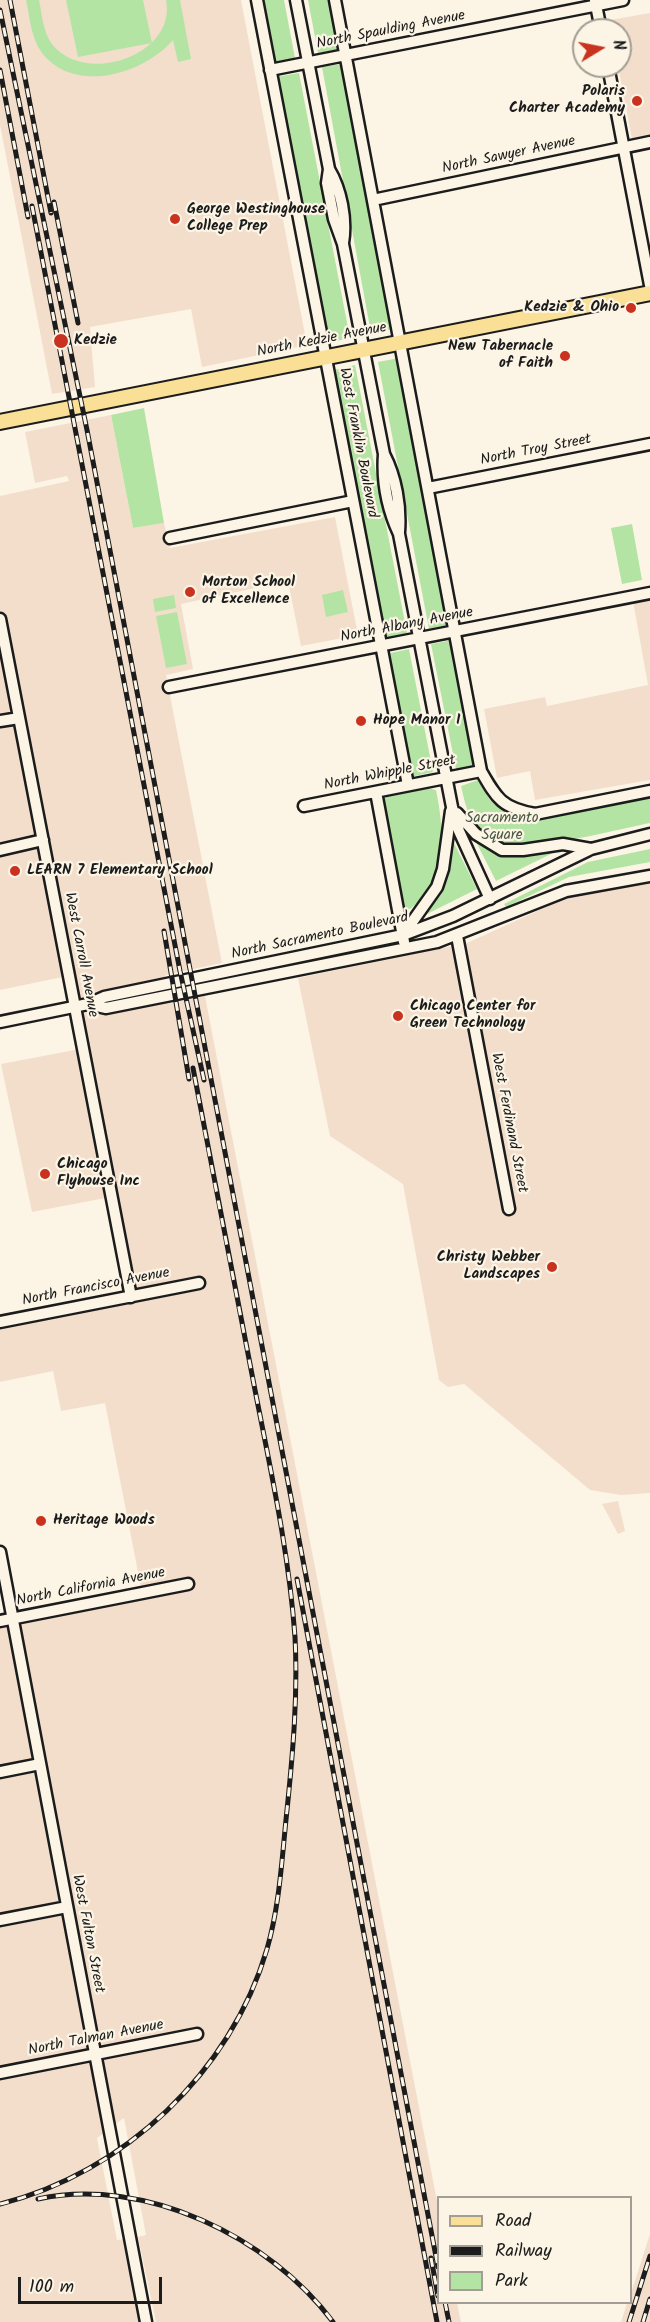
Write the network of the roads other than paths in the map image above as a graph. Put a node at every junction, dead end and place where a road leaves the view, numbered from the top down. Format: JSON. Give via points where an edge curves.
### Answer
{"nodes":[{"id":1,"x":256,"y":0,"type":"edge"},
{"id":2,"x":296,"y":0,"type":"edge"},
{"id":3,"x":336,"y":0,"type":"edge"},
{"id":4,"x":623,"y":0,"type":"edge"},
{"id":5,"x":596,"y":3,"type":"edge"},
{"id":6,"x":599,"y":18,"type":"edge"},
{"id":7,"x":346,"y":55,"type":"junction"},
{"id":8,"x":308,"y":62,"type":"junction"},
{"id":9,"x":270,"y":70,"type":"junction"},
{"id":10,"x":610,"y":78,"type":"edge"},
{"id":11,"x":650,"y":142,"type":"edge"},
{"id":12,"x":624,"y":148,"type":"junction"},
{"id":13,"x":373,"y":200,"type":"junction"},
{"id":14,"x":650,"y":285,"type":"edge"},
{"id":15,"x":650,"y":293,"type":"edge"},
{"id":16,"x":400,"y":343,"type":"junction"},
{"id":17,"x":363,"y":350,"type":"junction"},
{"id":18,"x":325,"y":357,"type":"junction"},
{"id":19,"x":0,"y":422,"type":"edge"},
{"id":20,"x":650,"y":444,"type":"edge"},
{"id":21,"x":428,"y":488,"type":"junction"},
{"id":22,"x":353,"y":501,"type":"junction"},
{"id":23,"x":170,"y":538,"type":"dead end"},
{"id":24,"x":650,"y":593,"type":"edge"},
{"id":25,"x":0,"y":619,"type":"edge"},
{"id":26,"x":455,"y":632,"type":"junction"},
{"id":27,"x":419,"y":638,"type":"junction"},
{"id":28,"x":381,"y":646,"type":"junction"},
{"id":29,"x":169,"y":687,"type":"dead end"},
{"id":30,"x":19,"y":718,"type":"junction"},
{"id":31,"x":0,"y":721,"type":"edge"},
{"id":32,"x":481,"y":771,"type":"junction"},
{"id":33,"x":445,"y":778,"type":"junction"},
{"id":34,"x":408,"y":785,"type":"junction"},
{"id":35,"x":650,"y":790,"type":"edge"},
{"id":36,"x":376,"y":792,"type":"junction"},
{"id":37,"x":304,"y":806,"type":"dead end"},
{"id":38,"x":452,"y":807,"type":"junction"},
{"id":39,"x":650,"y":834,"type":"edge"},
{"id":40,"x":43,"y":840,"type":"junction"},
{"id":41,"x":0,"y":849,"type":"edge"},
{"id":42,"x":591,"y":849,"type":"junction"},
{"id":43,"x":650,"y":876,"type":"edge"},
{"id":44,"x":490,"y":899,"type":"junction"},
{"id":45,"x":403,"y":935,"type":"junction"},
{"id":46,"x":457,"y":936,"type":"junction"},
{"id":47,"x":405,"y":949,"type":"junction"},
{"id":48,"x":88,"y":1004,"type":"junction"},
{"id":49,"x":75,"y":1007,"type":"junction"},
{"id":50,"x":0,"y":1022,"type":"edge"},
{"id":51,"x":509,"y":1209,"type":"dead end"},
{"id":52,"x":199,"y":1283,"type":"dead end"},
{"id":53,"x":131,"y":1297,"type":"junction"},
{"id":54,"x":0,"y":1322,"type":"edge"},
{"id":55,"x":0,"y":1552,"type":"edge"},
{"id":56,"x":188,"y":1584,"type":"dead end"},
{"id":57,"x":13,"y":1618,"type":"junction"},
{"id":58,"x":0,"y":1621,"type":"edge"},
{"id":59,"x":40,"y":1764,"type":"junction"},
{"id":60,"x":0,"y":1772,"type":"edge"},
{"id":61,"x":67,"y":1907,"type":"junction"},
{"id":62,"x":0,"y":1920,"type":"edge"},
{"id":63,"x":197,"y":2034,"type":"dead end"},
{"id":64,"x":95,"y":2054,"type":"junction"},
{"id":65,"x":0,"y":2073,"type":"edge"},
{"id":66,"x":146,"y":2322,"type":"edge"}],
"edges":[{"from":1,"to":9,"type":"street","name":"West Franklin Boulevard"},
{"from":2,"to":8,"type":"street","name":"West Franklin Boulevard"},
{"from":3,"to":7,"type":"street"},
{"from":4,"to":5,"type":"street","name":"North Spaulding Avenue"},
{"from":5,"to":6,"type":"street"},
{"from":5,"to":7,"type":"street","name":"North Spaulding Avenue"},
{"from":7,"to":8,"type":"street","name":"North Spaulding Avenue"},
{"from":7,"to":13,"type":"street"},
{"from":8,"to":9,"type":"street","name":"North Spaulding Avenue"},
{"from":8,"to":17,"type":"street","name":"West Franklin Boulevard","via":[[345,228],[343,244]]},
{"from":9,"to":18,"type":"street","name":"West Franklin Boulevard"},
{"from":10,"to":12,"type":"street"},
{"from":11,"to":12,"type":"street","name":"North Sawyer Avenue"},
{"from":12,"to":13,"type":"street","name":"North Sawyer Avenue"},
{"from":12,"to":14,"type":"street"},
{"from":13,"to":16,"type":"street"},
{"from":15,"to":16,"type":"main road","name":"North Kedzie Avenue"},
{"from":16,"to":17,"type":"main road","name":"North Kedzie Avenue"},
{"from":16,"to":21,"type":"street"},
{"from":17,"to":18,"type":"main road","name":"North Kedzie Avenue"},
{"from":17,"to":27,"type":"street","name":"West Franklin Boulevard","via":[[384,454],[392,469],[399,534]]},
{"from":18,"to":19,"type":"main road","name":"North Kedzie Avenue"},
{"from":18,"to":22,"type":"street","name":"West Franklin Boulevard"},
{"from":20,"to":21,"type":"street","name":"North Troy Street"},
{"from":21,"to":26,"type":"street"},
{"from":22,"to":23,"type":"street"},
{"from":22,"to":28,"type":"street","name":"West Franklin Boulevard"},
{"from":24,"to":26,"type":"street","name":"North Albany Avenue"},
{"from":25,"to":30,"type":"street","name":"West Carroll Avenue"},
{"from":26,"to":27,"type":"street","name":"North Albany Avenue"},
{"from":26,"to":32,"type":"street"},
{"from":27,"to":28,"type":"street","name":"North Albany Avenue"},
{"from":27,"to":33,"type":"street","name":"West Franklin Boulevard"},
{"from":28,"to":29,"type":"street","name":"North Albany Avenue"},
{"from":28,"to":34,"type":"street","name":"West Franklin Boulevard"},
{"from":30,"to":31,"type":"street"},
{"from":30,"to":40,"type":"street","name":"West Carroll Avenue"},
{"from":32,"to":33,"type":"street","name":"North Whipple Street"},
{"from":32,"to":35,"type":"street","via":[[503,804],[535,814]]},
{"from":33,"to":34,"type":"street","name":"North Whipple Street"},
{"from":33,"to":38,"type":"street","name":"West Franklin Boulevard"},
{"from":34,"to":36,"type":"street","name":"North Whipple Street"},
{"from":36,"to":37,"type":"street","name":"North Whipple Street"},
{"from":36,"to":45,"type":"street"},
{"from":38,"to":42,"type":"street","via":[[476,834],[502,850],[563,844]]},
{"from":38,"to":44,"type":"street","name":"West Franklin Boulevard"},
{"from":38,"to":45,"type":"street","via":[[438,887]]},
{"from":39,"to":42,"type":"street","name":"North Sacramento Boulevard"},
{"from":40,"to":41,"type":"street"},
{"from":40,"to":49,"type":"street","name":"West Carroll Avenue"},
{"from":42,"to":44,"type":"street","name":"North Sacramento Boulevard"},
{"from":43,"to":46,"type":"street","name":"North Sacramento Boulevard","via":[[566,891]]},
{"from":44,"to":45,"type":"street","name":"North Sacramento Boulevard"},
{"from":45,"to":47,"type":"street"},
{"from":45,"to":48,"type":"street","name":"North Sacramento Boulevard","via":[[104,997]]},
{"from":46,"to":47,"type":"street","name":"North Sacramento Boulevard"},
{"from":46,"to":51,"type":"street","name":"West Ferdinand Street"},
{"from":47,"to":48,"type":"street","name":"North Sacramento Boulevard","via":[[106,1008]]},
{"from":48,"to":49,"type":"street","name":"North Sacramento Boulevard"},
{"from":49,"to":50,"type":"street","name":"North Sacramento Boulevard"},
{"from":49,"to":53,"type":"street","name":"West Carroll Avenue"},
{"from":52,"to":53,"type":"street","name":"North Francisco Avenue"},
{"from":53,"to":54,"type":"street","name":"North Francisco Avenue"},
{"from":55,"to":57,"type":"street","name":"West Fulton Street"},
{"from":56,"to":57,"type":"street","name":"North California Avenue"},
{"from":57,"to":58,"type":"street","name":"North California Avenue"},
{"from":57,"to":59,"type":"street","name":"West Fulton Street"},
{"from":59,"to":60,"type":"street"},
{"from":59,"to":61,"type":"street","name":"West Fulton Street"},
{"from":61,"to":62,"type":"street"},
{"from":61,"to":64,"type":"street","name":"West Fulton Street"},
{"from":63,"to":64,"type":"street","name":"North Talman Avenue"},
{"from":64,"to":65,"type":"street","name":"North Talman Avenue"},
{"from":64,"to":66,"type":"street","name":"West Fulton Street"}]}
